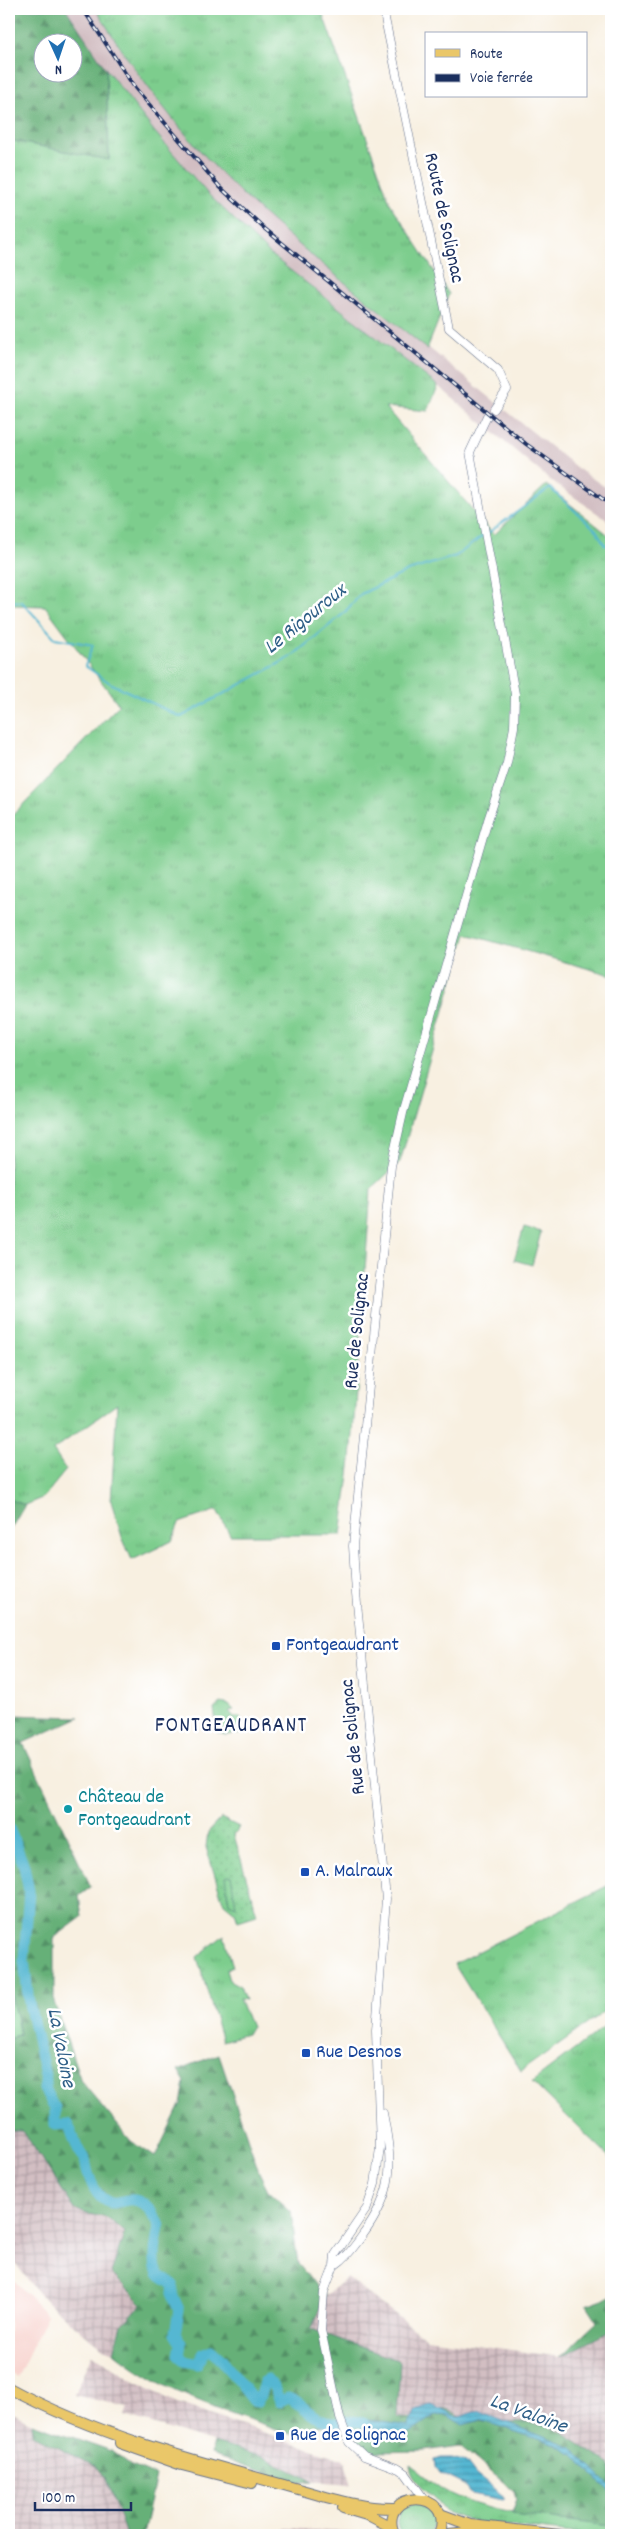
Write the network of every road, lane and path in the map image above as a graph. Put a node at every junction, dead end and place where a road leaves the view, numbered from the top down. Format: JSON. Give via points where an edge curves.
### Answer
{"nodes":[{"id":1,"x":383,"y":9,"type":"edge"},
{"id":2,"x":494,"y":409,"type":"dead end"},
{"id":3,"x":487,"y":416,"type":"dead end"},
{"id":4,"x":379,"y":2097,"type":"junction"},
{"id":5,"x":334,"y":2266,"type":"junction"},
{"id":6,"x":9,"y":2388,"type":"edge"},
{"id":7,"x":9,"y":2395,"type":"edge"},
{"id":8,"x":414,"y":2486,"type":"junction"},
{"id":9,"x":409,"y":2499,"type":"junction"},
{"id":10,"x":424,"y":2499,"type":"junction"},
{"id":11,"x":396,"y":2508,"type":"junction"},
{"id":12,"x":440,"y":2514,"type":"junction"},
{"id":13,"x":393,"y":2533,"type":"edge"},
{"id":14,"x":439,"y":2535,"type":"edge"},
{"id":15,"x":497,"y":2535,"type":"edge"},
{"id":16,"x":560,"y":2535,"type":"edge"}],
"edges":[{"from":1,"to":2,"type":"street","name":"Route de Solignac","via":[[449,328],[498,370],[507,390]]},
{"from":3,"to":4,"type":"street","name":"Rue de Solignac","via":[[470,452],[515,694],[514,726],[507,763],[403,1113],[392,1166],[353,1546],[386,1899],[376,2030]]},
{"from":4,"to":5,"type":"street","name":"Rue de Solignac","via":[[380,2148],[375,2184],[367,2208],[335,2255]]},
{"from":4,"to":5,"type":"street","name":"Rue de Solignac","via":[[391,2161],[389,2185],[375,2219],[344,2259]]},
{"from":5,"to":8,"type":"street","name":"Rue de Solignac","via":[[324,2292],[321,2330],[343,2428],[349,2442],[364,2456],[398,2469]]},
{"from":6,"to":11,"type":"main road","via":[[103,2429],[186,2458],[344,2501],[382,2509]]},
{"from":7,"to":13,"type":"main road","via":[[107,2438],[182,2465],[355,2511]]},
{"from":8,"to":9,"type":"street"},
{"from":8,"to":10,"type":"street"},
{"from":9,"to":10,"type":"main road"},
{"from":9,"to":11,"type":"main road"},
{"from":10,"to":12,"type":"main road"},
{"from":11,"to":13,"type":"main road","via":[[392,2517]]},
{"from":12,"to":14,"type":"main road"},
{"from":12,"to":16,"type":"main road","via":[[470,2525]]},
{"from":14,"to":15,"type":"main road","via":[[459,2532]]}]}
